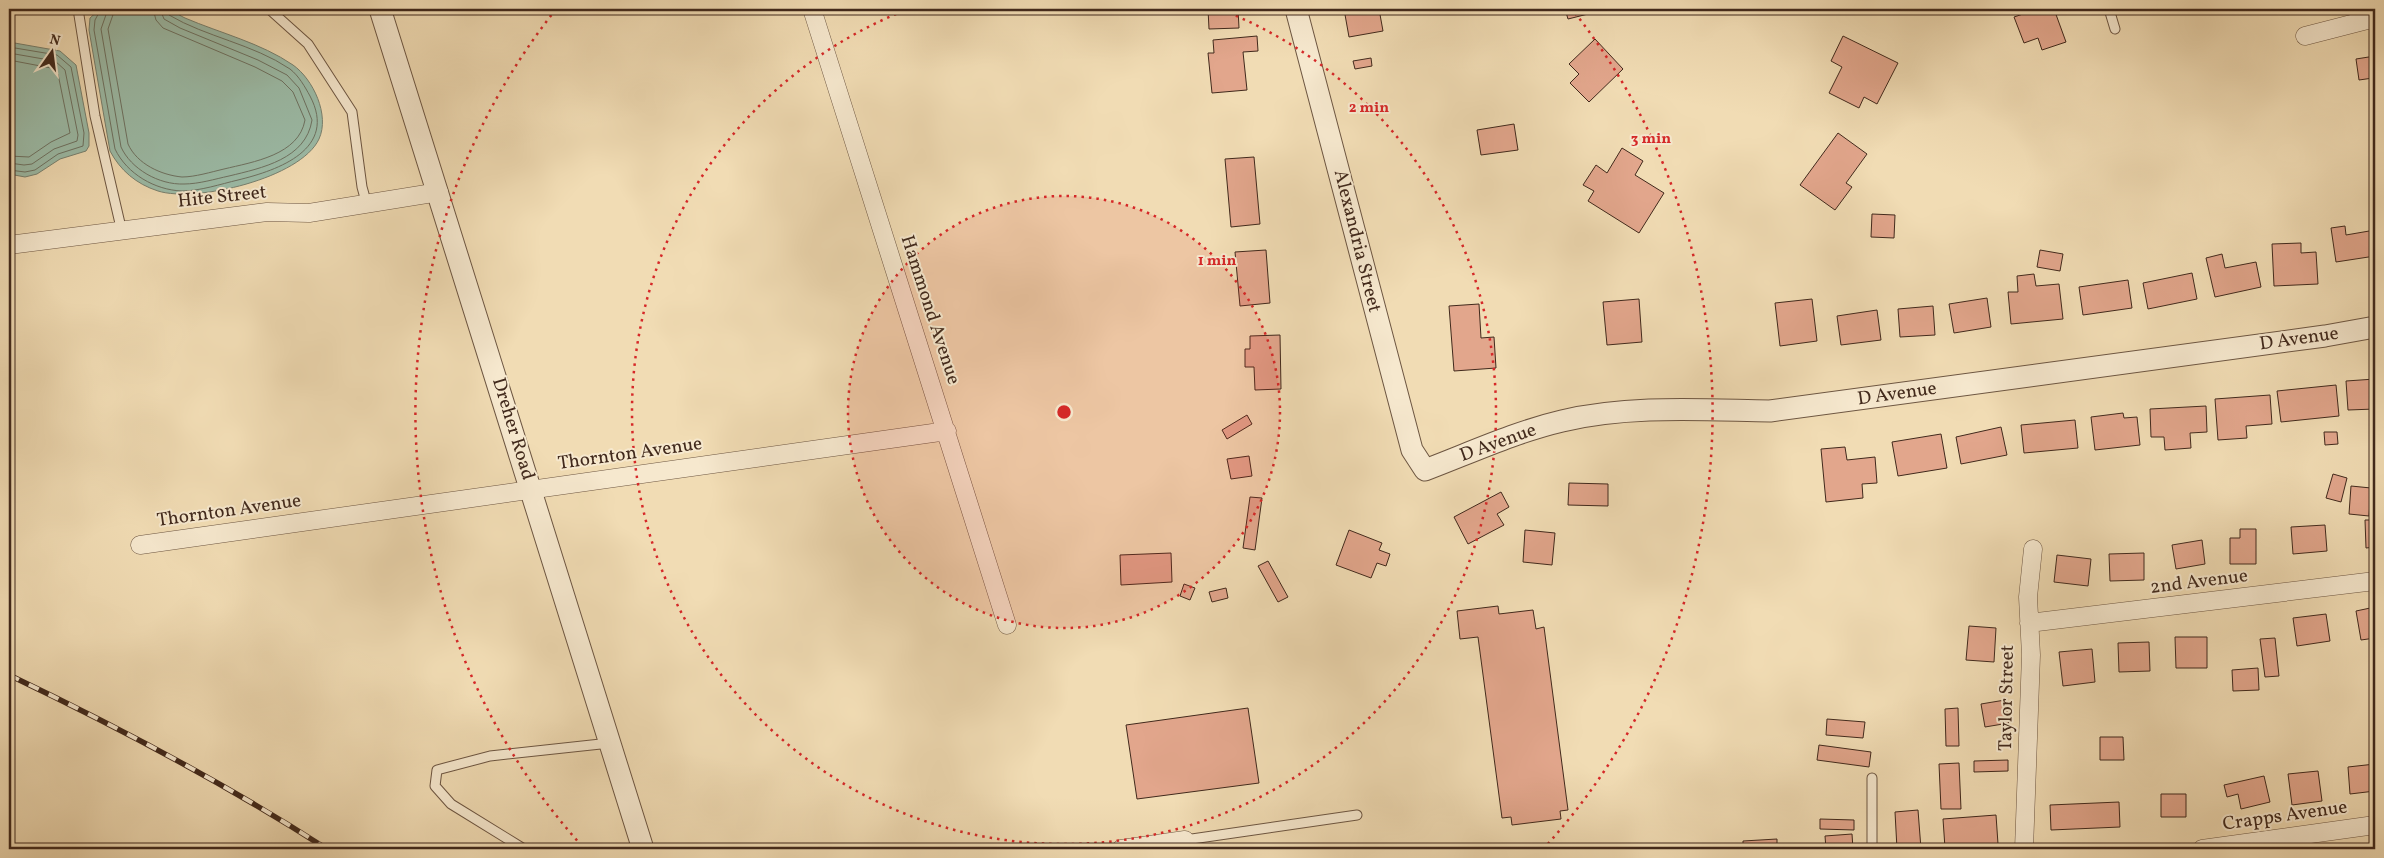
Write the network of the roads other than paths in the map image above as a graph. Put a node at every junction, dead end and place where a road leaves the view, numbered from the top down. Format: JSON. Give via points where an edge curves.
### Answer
{"nodes":[{"id":1,"x":78,"y":9,"type":"edge"},
{"id":2,"x":269,"y":9,"type":"edge"},
{"id":3,"x":380,"y":9,"type":"edge"},
{"id":4,"x":812,"y":9,"type":"edge"},
{"id":5,"x":1296,"y":9,"type":"edge"},
{"id":6,"x":2109,"y":9,"type":"edge"},
{"id":7,"x":2375,"y":18,"type":"edge"},
{"id":8,"x":2115,"y":29,"type":"dead end"},
{"id":9,"x":2305,"y":36,"type":"dead end"},
{"id":10,"x":439,"y":192,"type":"junction"},
{"id":11,"x":367,"y":205,"type":"junction"},
{"id":12,"x":122,"y":232,"type":"junction"},
{"id":13,"x":9,"y":245,"type":"edge"},
{"id":14,"x":2375,"y":327,"type":"edge"},
{"id":15,"x":947,"y":431,"type":"junction"},
{"id":16,"x":1425,"y":470,"type":"joint"},
{"id":17,"x":532,"y":490,"type":"junction"},
{"id":18,"x":140,"y":545,"type":"dead end"},
{"id":19,"x":2033,"y":549,"type":"dead end"},
{"id":20,"x":2375,"y":581,"type":"edge"},
{"id":21,"x":2029,"y":623,"type":"junction"},
{"id":22,"x":1007,"y":624,"type":"dead end"},
{"id":23,"x":610,"y":742,"type":"junction"},
{"id":24,"x":1872,"y":778,"type":"dead end"},
{"id":25,"x":1357,"y":815,"type":"dead end"},
{"id":26,"x":2375,"y":825,"type":"edge"},
{"id":27,"x":1185,"y":840,"type":"joint"},
{"id":28,"x":2294,"y":843,"type":"edge"},
{"id":29,"x":524,"y":849,"type":"edge"},
{"id":30,"x":643,"y":849,"type":"edge"},
{"id":31,"x":1121,"y":849,"type":"edge"},
{"id":32,"x":1872,"y":849,"type":"edge"},
{"id":33,"x":2024,"y":849,"type":"edge"},
{"id":34,"x":2202,"y":849,"type":"edge"}],
"edges":[{"from":1,"to":12,"type":"lane","via":[[95,116]]},
{"from":2,"to":11,"type":"lane","via":[[308,44],[352,112]]},
{"from":3,"to":10,"type":"street","name":"Dreher Road"},
{"from":4,"to":15,"type":"street","name":"Hammond Avenue"},
{"from":5,"to":16,"type":"street","name":"Alexandria Street","via":[[1412,450]]},
{"from":6,"to":8,"type":"lane"},
{"from":7,"to":9,"type":"street"},
{"from":10,"to":11,"type":"street","name":"Hite Street"},
{"from":10,"to":17,"type":"street","name":"Dreher Road"},
{"from":11,"to":12,"type":"street","name":"Hite Street","via":[[309,213],[267,212]]},
{"from":12,"to":13,"type":"street","name":"Hite Street"},
{"from":14,"to":16,"type":"street","name":"D Avenue","via":[[1770,411],[1677,409],[1594,415],[1528,431]]},
{"from":15,"to":17,"type":"street","name":"Thornton Avenue"},
{"from":15,"to":22,"type":"street","name":"Hammond Avenue"},
{"from":17,"to":18,"type":"street","name":"Thornton Avenue"},
{"from":17,"to":23,"type":"street","name":"Dreher Road"},
{"from":19,"to":21,"type":"street","name":"Taylor Street"},
{"from":20,"to":21,"type":"street","name":"2nd Avenue"},
{"from":21,"to":33,"type":"street","name":"Taylor Street","via":[[2031,655]]},
{"from":23,"to":29,"type":"lane","via":[[490,756],[437,770],[435,786],[451,804]]},
{"from":23,"to":30,"type":"street","name":"Dreher Road"},
{"from":24,"to":32,"type":"lane"},
{"from":25,"to":27,"type":"lane"},
{"from":26,"to":28,"type":"street","name":"Crapps Avenue"},
{"from":27,"to":31,"type":"street"},
{"from":28,"to":34,"type":"street","name":"Crapps Avenue"}]}
